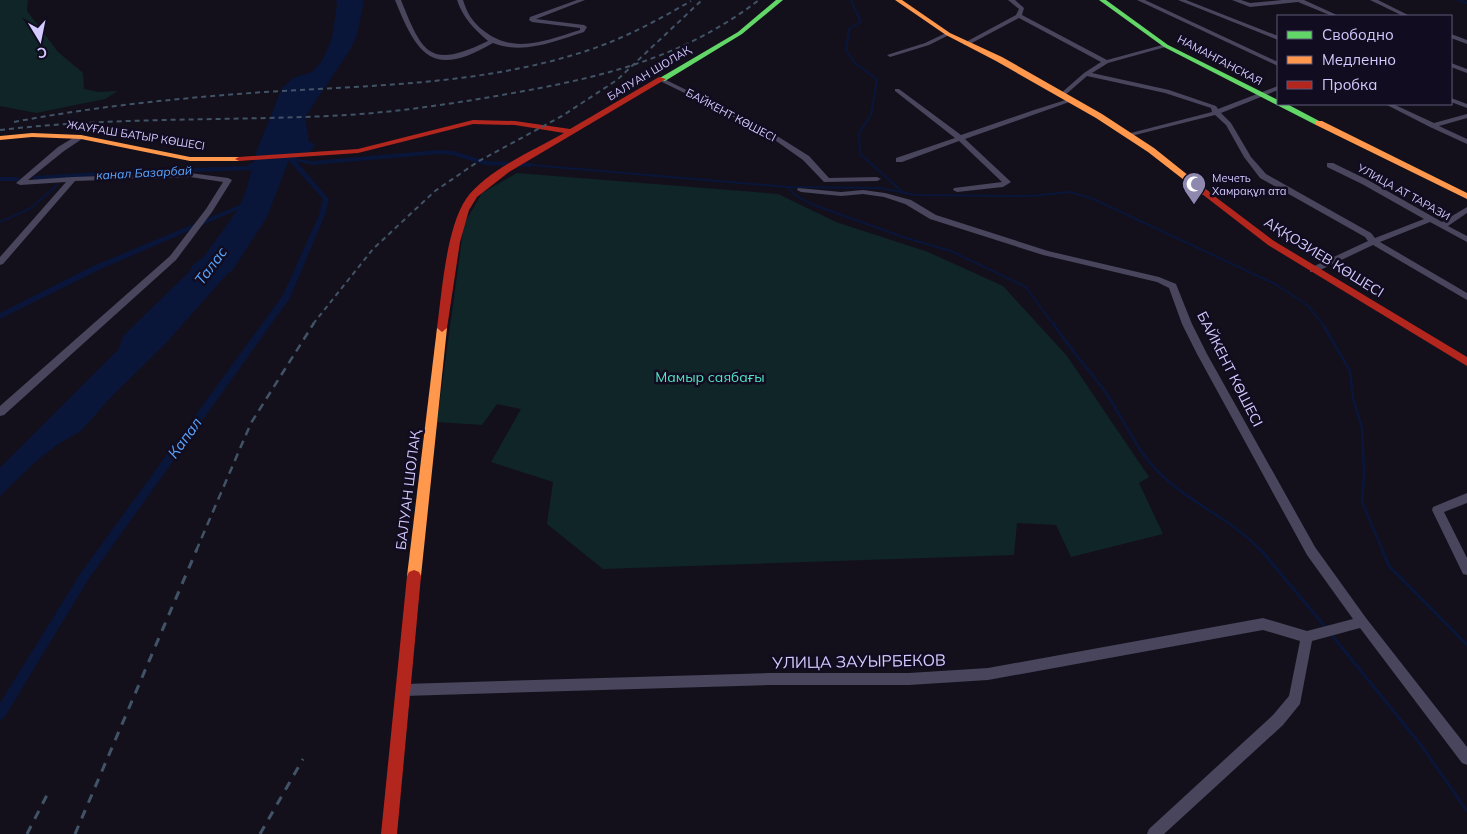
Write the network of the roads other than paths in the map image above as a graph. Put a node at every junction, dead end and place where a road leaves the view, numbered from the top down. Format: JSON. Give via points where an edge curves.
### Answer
{"nodes":[{"id":1,"x":398,"y":0,"type":"edge"},
{"id":2,"x":460,"y":0,"type":"edge"},
{"id":3,"x":561,"y":0,"type":"edge"},
{"id":4,"x":582,"y":0,"type":"edge"},
{"id":5,"x":780,"y":0,"type":"edge"},
{"id":6,"x":898,"y":0,"type":"edge"},
{"id":7,"x":1011,"y":0,"type":"edge"},
{"id":8,"x":1102,"y":0,"type":"edge"},
{"id":9,"x":1140,"y":0,"type":"edge"},
{"id":10,"x":1181,"y":0,"type":"edge"},
{"id":11,"x":1235,"y":0,"type":"edge"},
{"id":12,"x":1299,"y":0,"type":"edge"},
{"id":13,"x":1373,"y":0,"type":"edge"},
{"id":14,"x":572,"y":2,"type":"junction"},
{"id":15,"x":1334,"y":15,"type":"edge"},
{"id":16,"x":1405,"y":15,"type":"edge"},
{"id":17,"x":1019,"y":16,"type":"junction"},
{"id":18,"x":1467,"y":33,"type":"edge"},
{"id":19,"x":948,"y":34,"type":"junction"},
{"id":20,"x":1452,"y":36,"type":"edge"},
{"id":21,"x":1452,"y":36,"type":"edge"},
{"id":22,"x":1277,"y":38,"type":"edge"},
{"id":23,"x":491,"y":42,"type":"junction"},
{"id":24,"x":1467,"y":42,"type":"edge"},
{"id":25,"x":966,"y":44,"type":"junction"},
{"id":26,"x":1166,"y":46,"type":"junction"},
{"id":27,"x":890,"y":54,"type":"dead end"},
{"id":28,"x":1106,"y":62,"type":"junction"},
{"id":29,"x":1277,"y":64,"type":"edge"},
{"id":30,"x":1452,"y":65,"type":"edge"},
{"id":31,"x":1467,"y":71,"type":"edge"},
{"id":32,"x":1086,"y":74,"type":"junction"},
{"id":33,"x":662,"y":80,"type":"junction"},
{"id":34,"x":1277,"y":88,"type":"edge"},
{"id":35,"x":897,"y":90,"type":"dead end"},
{"id":36,"x":1259,"y":95,"type":"junction"},
{"id":37,"x":1067,"y":98,"type":"junction"},
{"id":38,"x":1452,"y":100,"type":"edge"},
{"id":39,"x":1277,"y":104,"type":"edge"},
{"id":40,"x":1280,"y":105,"type":"edge"},
{"id":41,"x":1390,"y":105,"type":"edge"},
{"id":42,"x":1467,"y":106,"type":"edge"},
{"id":43,"x":1215,"y":113,"type":"junction"},
{"id":44,"x":1467,"y":116,"type":"edge"},
{"id":45,"x":1432,"y":126,"type":"junction"},
{"id":46,"x":572,"y":132,"type":"junction"},
{"id":47,"x":1127,"y":135,"type":"junction"},
{"id":48,"x":81,"y":137,"type":"junction"},
{"id":49,"x":0,"y":138,"type":"edge"},
{"id":50,"x":960,"y":138,"type":"junction"},
{"id":51,"x":1467,"y":142,"type":"edge"},
{"id":52,"x":899,"y":160,"type":"dead end"},
{"id":53,"x":1330,"y":165,"type":"dead end"},
{"id":54,"x":73,"y":179,"type":"junction"},
{"id":55,"x":877,"y":179,"type":"dead end"},
{"id":56,"x":801,"y":190,"type":"dead end"},
{"id":57,"x":957,"y":190,"type":"dead end"},
{"id":58,"x":1467,"y":196,"type":"edge"},
{"id":59,"x":1467,"y":209,"type":"edge"},
{"id":60,"x":1429,"y":220,"type":"junction"},
{"id":61,"x":1442,"y":226,"type":"junction"},
{"id":62,"x":1467,"y":239,"type":"edge"},
{"id":63,"x":1373,"y":242,"type":"junction"},
{"id":64,"x":0,"y":262,"type":"edge"},
{"id":65,"x":1313,"y":270,"type":"junction"},
{"id":66,"x":1467,"y":297,"type":"edge"},
{"id":67,"x":1467,"y":362,"type":"edge"},
{"id":68,"x":0,"y":412,"type":"edge"},
{"id":69,"x":1467,"y":498,"type":"edge"},
{"id":70,"x":1467,"y":570,"type":"edge"},
{"id":71,"x":1362,"y":622,"type":"junction"},
{"id":72,"x":1307,"y":638,"type":"junction"},
{"id":73,"x":404,"y":690,"type":"junction"},
{"id":74,"x":1467,"y":758,"type":"edge"},
{"id":75,"x":388,"y":834,"type":"edge"},
{"id":76,"x":1154,"y":834,"type":"edge"}],
"edges":[{"from":1,"to":23,"type":"street","via":[[410,32],[432,57],[444,60],[457,58]]},
{"from":2,"to":23,"type":"street","via":[[465,14]]},
{"from":3,"to":14,"type":"street"},
{"from":4,"to":14,"type":"street"},
{"from":5,"to":33,"type":"main road","name":"БАЛУАН ШОЛАҚ","via":[[740,33]]},
{"from":6,"to":19,"type":"main road","name":"АҚҚОЗИЕВ КӨШЕСІ"},
{"from":7,"to":17,"type":"street","via":[[1022,9]]},
{"from":8,"to":26,"type":"main road","name":"НАМАНГАНСКАЯ"},
{"from":9,"to":29,"type":"street"},
{"from":10,"to":22,"type":"street"},
{"from":11,"to":12,"type":"street","via":[[1250,6]]},
{"from":12,"to":15,"type":"street"},
{"from":13,"to":16,"type":"street"},
{"from":14,"to":23,"type":"street","via":[[532,20],[584,27],[582,31],[525,46],[500,46]]},
{"from":17,"to":25,"type":"street"},
{"from":17,"to":28,"type":"street"},
{"from":18,"to":20,"type":"street"},
{"from":19,"to":25,"type":"main road","name":"АҚҚОЗИЕВ КӨШЕСІ"},
{"from":19,"to":27,"type":"street","via":[[927,44]]},
{"from":21,"to":24,"type":"street"},
{"from":25,"to":37,"type":"main road","name":"АҚҚОЗИЕВ КӨШЕСІ"},
{"from":26,"to":28,"type":"street"},
{"from":26,"to":36,"type":"main road","name":"НАМАНГАНСКАЯ"},
{"from":28,"to":32,"type":"street"},
{"from":30,"to":31,"type":"street"},
{"from":32,"to":37,"type":"street"},
{"from":32,"to":43,"type":"street","via":[[1189,97],[1214,107]]},
{"from":33,"to":46,"type":"main road","name":"БАЛУАН ШОЛАҚ"},
{"from":33,"to":55,"type":"street","name":"БАЙКЕНТ КӨШЕСІ","via":[[764,130],[806,158],[827,180]]},
{"from":34,"to":36,"type":"street"},
{"from":35,"to":50,"type":"street"},
{"from":36,"to":39,"type":"main road","name":"НАМАНГАНСКАЯ"},
{"from":36,"to":43,"type":"street"},
{"from":37,"to":47,"type":"main road","name":"АҚҚОЗИЕВ КӨШЕСІ"},
{"from":37,"to":50,"type":"street"},
{"from":38,"to":42,"type":"street"},
{"from":40,"to":58,"type":"main road","name":"НАМАНГАНСКАЯ"},
{"from":41,"to":45,"type":"street"},
{"from":43,"to":47,"type":"street"},
{"from":43,"to":63,"type":"street","via":[[1228,124],[1250,163],[1263,176],[1368,235]]},
{"from":44,"to":45,"type":"street"},
{"from":45,"to":51,"type":"street"},
{"from":46,"to":48,"type":"main road","name":"ЖАУҒАШ БАТЫР КӨШЕСІ","via":[[515,123],[473,122],[358,151],[238,160],[190,159]]},
{"from":46,"to":73,"type":"main road","name":"БАЛУАН ШОЛАҚ","via":[[482,187],[469,201],[460,225],[447,286],[416,538]]},
{"from":47,"to":65,"type":"main road","name":"АҚҚОЗИЕВ КӨШЕСІ","via":[[1151,150],[1271,244]]},
{"from":48,"to":49,"type":"main road","name":"ЖАУҒАШ БАТЫР КӨШЕСІ","via":[[32,134]]},
{"from":48,"to":54,"type":"street","via":[[61,149],[20,184]]},
{"from":50,"to":52,"type":"street"},
{"from":50,"to":57,"type":"street","via":[[1007,182]]},
{"from":53,"to":60,"type":"street","name":"УЛИЦА АТ ТАРАЗИ","via":[[1365,180]]},
{"from":54,"to":64,"type":"street"},
{"from":54,"to":68,"type":"street","via":[[190,175],[228,180],[173,258]]},
{"from":56,"to":71,"type":"street","name":"БАЙКЕНТ КӨШЕСІ","via":[[885,195],[908,202],[933,217],[1046,253],[1160,280],[1173,286],[1202,354],[1311,551]]},
{"from":59,"to":61,"type":"street"},
{"from":60,"to":61,"type":"street","name":"УЛИЦА АТ ТАРАЗИ"},
{"from":60,"to":63,"type":"street"},
{"from":61,"to":62,"type":"street","name":"УЛИЦА АТ ТАРАЗИ"},
{"from":63,"to":65,"type":"street"},
{"from":63,"to":66,"type":"street"},
{"from":65,"to":67,"type":"main road","name":"АҚҚОЗИЕВ КӨШЕСІ"},
{"from":69,"to":70,"type":"street","via":[[1437,510]]},
{"from":71,"to":72,"type":"street"},
{"from":71,"to":74,"type":"street","name":"БАЙКЕНТ КӨШЕСІ"},
{"from":72,"to":73,"type":"street","name":"УЛИЦА ЗАУЫРБЕКОВ","via":[[1263,624],[988,674],[909,679],[769,679]]},
{"from":72,"to":76,"type":"street","via":[[1295,699],[1278,720]]},
{"from":73,"to":75,"type":"main road","name":"БАЛУАН ШОЛАҚ"}]}
